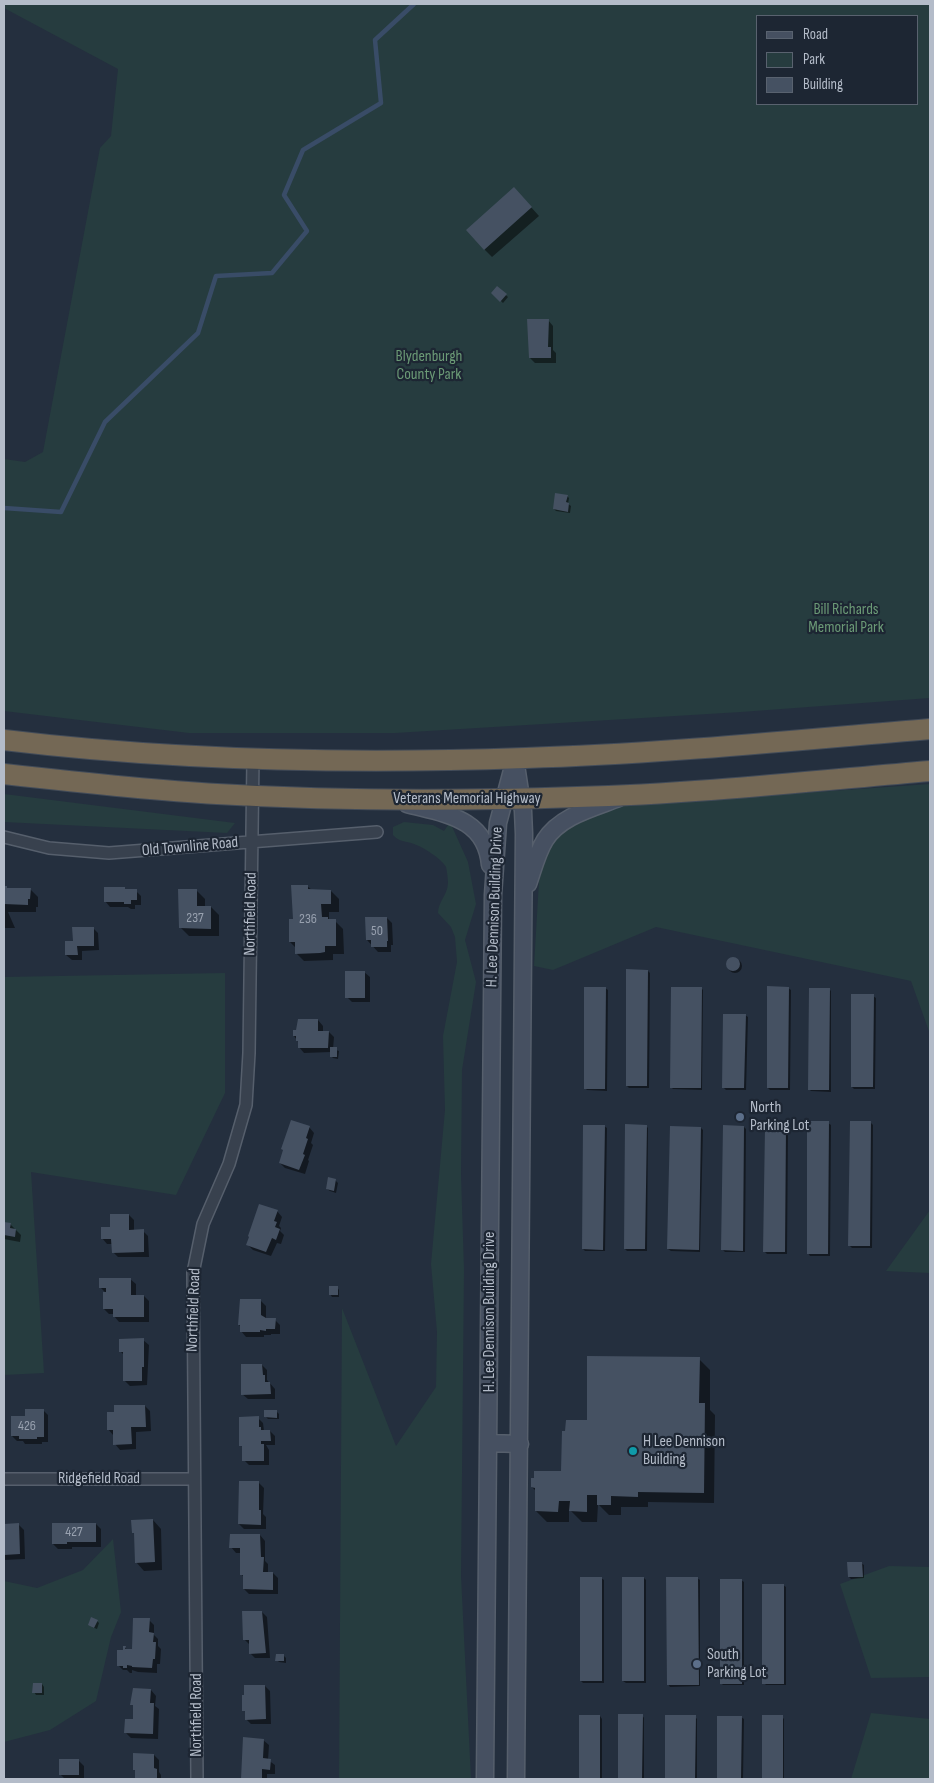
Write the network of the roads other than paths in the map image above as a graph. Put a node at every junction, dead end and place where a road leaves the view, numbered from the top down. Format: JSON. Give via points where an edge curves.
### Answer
{"nodes":[{"id":1,"x":930,"y":729,"type":"edge"},
{"id":2,"x":4,"y":740,"type":"edge"},
{"id":3,"x":515,"y":758,"type":"junction"},
{"id":4,"x":253,"y":759,"type":"junction"},
{"id":5,"x":928,"y":772,"type":"edge"},
{"id":6,"x":4,"y":774,"type":"edge"},
{"id":7,"x":628,"y":795,"type":"junction"},
{"id":8,"x":252,"y":796,"type":"junction"},
{"id":9,"x":512,"y":799,"type":"junction"},
{"id":10,"x":388,"y":800,"type":"junction"},
{"id":11,"x":377,"y":832,"type":"dead end"},
{"id":12,"x":4,"y":837,"type":"edge"},
{"id":13,"x":251,"y":842,"type":"junction"},
{"id":14,"x":493,"y":895,"type":"junction"},
{"id":15,"x":524,"y":896,"type":"junction"},
{"id":16,"x":488,"y":1443,"type":"junction"},
{"id":17,"x":520,"y":1444,"type":"junction"},
{"id":18,"x":4,"y":1479,"type":"edge"},
{"id":19,"x":194,"y":1479,"type":"junction"},
{"id":20,"x":197,"y":1779,"type":"edge"},
{"id":21,"x":485,"y":1779,"type":"edge"},
{"id":22,"x":516,"y":1779,"type":"edge"}],
"edges":[{"from":1,"to":3,"type":"highway","via":[[640,752]]},
{"from":2,"to":4,"type":"highway"},
{"from":3,"to":4,"type":"highway","via":[[422,761]]},
{"from":3,"to":9,"type":"street","name":"H. Lee Dennison Building Drive"},
{"from":4,"to":8,"type":"street","name":"Northfield Road"},
{"from":5,"to":7,"type":"highway","name":"Veterans Memorial Highway"},
{"from":6,"to":8,"type":"highway","name":"Veterans Memorial Highway"},
{"from":7,"to":9,"type":"highway","name":"Veterans Memorial Highway"},
{"from":7,"to":15,"type":"street","via":[[574,816],[554,830],[540,850]]},
{"from":8,"to":10,"type":"highway","name":"Veterans Memorial Highway"},
{"from":8,"to":13,"type":"street","name":"Northfield Road"},
{"from":9,"to":10,"type":"highway","name":"Veterans Memorial Highway"},
{"from":9,"to":14,"type":"street","name":"H. Lee Dennison Building Drive","via":[[498,823]]},
{"from":9,"to":15,"type":"street","name":"H. Lee Dennison Building Drive","via":[[524,824]]},
{"from":10,"to":14,"type":"street","via":[[457,818],[476,831],[489,855]]},
{"from":11,"to":13,"type":"street","name":"Old Townline Road"},
{"from":12,"to":13,"type":"street","name":"Old Townline Road","via":[[49,848],[109,853]]},
{"from":13,"to":19,"type":"street","name":"Northfield Road","via":[[250,1053],[246,1105],[229,1164],[203,1224],[193,1273]]},
{"from":14,"to":16,"type":"street","name":"H. Lee Dennison Building Drive"},
{"from":15,"to":17,"type":"street","name":"H. Lee Dennison Building Drive"},
{"from":16,"to":17,"type":"street"},
{"from":16,"to":21,"type":"street","name":"H. Lee Dennison Building Drive"},
{"from":17,"to":22,"type":"street","name":"H. Lee Dennison Building Drive"},
{"from":18,"to":19,"type":"street","name":"Ridgefield Road"},
{"from":19,"to":20,"type":"street","name":"Northfield Road"}]}
